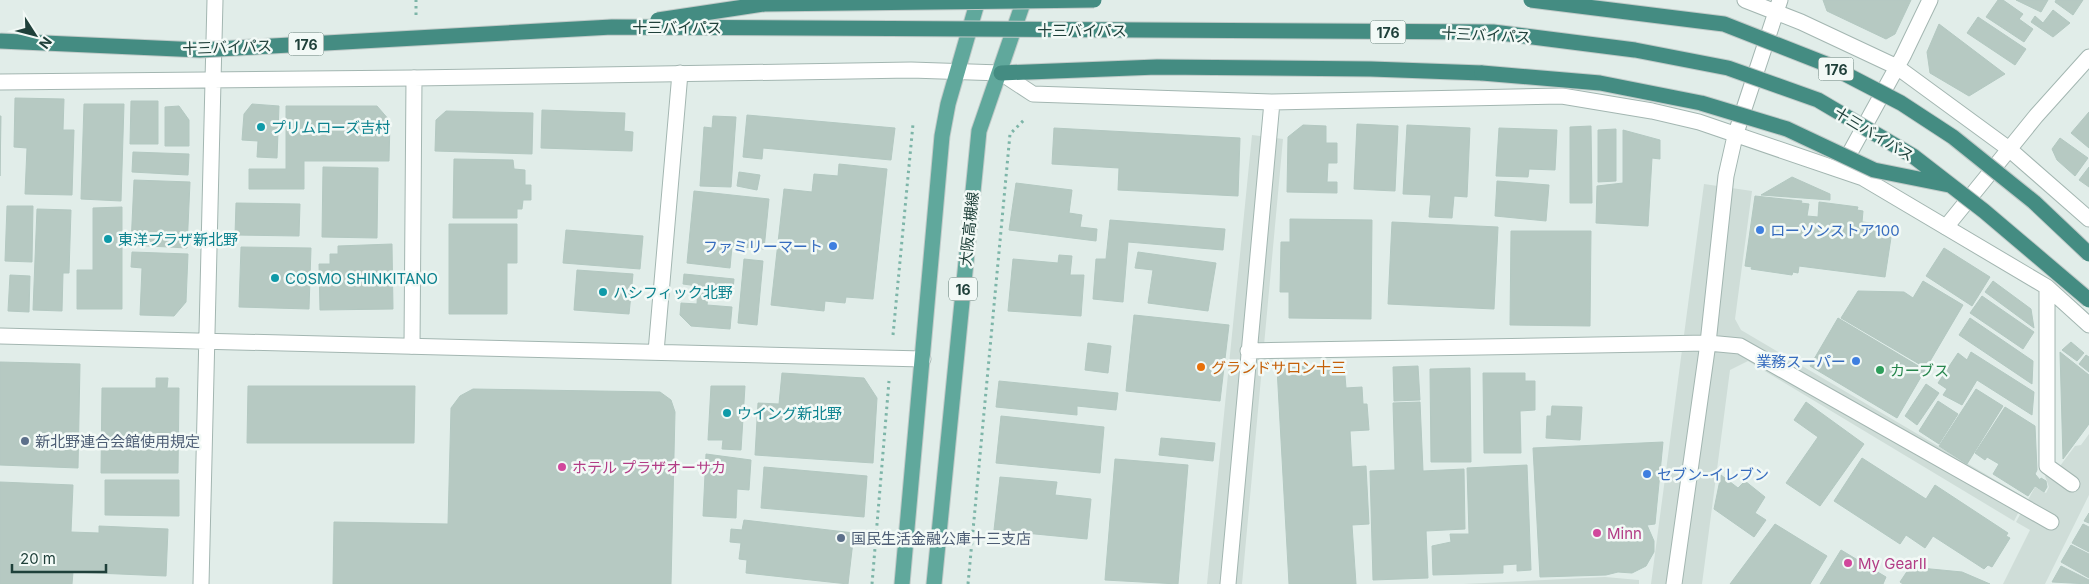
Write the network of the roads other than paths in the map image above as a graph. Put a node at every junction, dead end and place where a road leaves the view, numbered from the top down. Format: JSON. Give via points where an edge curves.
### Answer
{"nodes":[{"id":1,"x":215,"y":0,"type":"edge"},
{"id":2,"x":978,"y":0,"type":"edge"},
{"id":3,"x":1024,"y":0,"type":"edge"},
{"id":4,"x":1094,"y":0,"type":"edge"},
{"id":5,"x":1531,"y":0,"type":"edge"},
{"id":6,"x":1745,"y":0,"type":"edge"},
{"id":7,"x":1930,"y":0,"type":"edge"},
{"id":8,"x":1778,"y":6,"type":"edge"},
{"id":9,"x":612,"y":27,"type":"junction"},
{"id":10,"x":0,"y":41,"type":"edge"},
{"id":11,"x":2089,"y":57,"type":"edge"},
{"id":12,"x":1897,"y":67,"type":"junction"},
{"id":13,"x":958,"y":70,"type":"junction"},
{"id":14,"x":680,"y":73,"type":"junction"},
{"id":15,"x":1000,"y":73,"type":"junction"},
{"id":16,"x":414,"y":78,"type":"junction"},
{"id":17,"x":213,"y":81,"type":"junction"},
{"id":18,"x":0,"y":82,"type":"edge"},
{"id":19,"x":1272,"y":102,"type":"junction"},
{"id":20,"x":1735,"y":136,"type":"junction"},
{"id":21,"x":2010,"y":149,"type":"junction"},
{"id":22,"x":1841,"y":170,"type":"junction"},
{"id":23,"x":1952,"y":186,"type":"junction"},
{"id":24,"x":2089,"y":219,"type":"edge"},
{"id":25,"x":1946,"y":227,"type":"junction"},
{"id":26,"x":2089,"y":254,"type":"edge"},
{"id":27,"x":2047,"y":288,"type":"junction"},
{"id":28,"x":2089,"y":300,"type":"edge"},
{"id":29,"x":2089,"y":326,"type":"edge"},
{"id":30,"x":0,"y":336,"type":"edge"},
{"id":31,"x":207,"y":341,"type":"junction"},
{"id":32,"x":1708,"y":343,"type":"junction"},
{"id":33,"x":412,"y":346,"type":"junction"},
{"id":34,"x":1248,"y":351,"type":"junction"},
{"id":35,"x":656,"y":352,"type":"junction"},
{"id":36,"x":923,"y":358,"type":"junction"},
{"id":37,"x":2072,"y":484,"type":"dead end"},
{"id":38,"x":2051,"y":522,"type":"dead end"},
{"id":39,"x":201,"y":584,"type":"edge"},
{"id":40,"x":902,"y":584,"type":"edge"},
{"id":41,"x":934,"y":584,"type":"edge"},
{"id":42,"x":1228,"y":584,"type":"edge"},
{"id":43,"x":1674,"y":584,"type":"edge"}],
"edges":[{"from":1,"to":17,"type":"street"},
{"from":2,"to":13,"type":"main road","number":"16"},
{"from":3,"to":15,"type":"main road","name":"大阪高槻線","number":"16"},
{"from":4,"to":9,"type":"highway","number":"176","bridge":true,"via":[[764,4]]},
{"from":5,"to":26,"type":"highway","number":"176","bridge":true,"via":[[1724,24],[1826,64],[1901,103],[1953,137],[2034,202]]},
{"from":6,"to":8,"type":"street"},
{"from":7,"to":12,"type":"street"},
{"from":8,"to":12,"type":"street"},
{"from":8,"to":20,"type":"street"},
{"from":9,"to":10,"type":"highway","name":"十三バイパス","number":"176","bridge":true,"via":[[200,50]]},
{"from":9,"to":23,"type":"highway","name":"十三バイパス","number":"176","bridge":true,"via":[[1493,32],[1635,50],[1728,68],[1818,100],[1913,156]]},
{"from":11,"to":21,"type":"street"},
{"from":12,"to":21,"type":"street"},
{"from":12,"to":22,"type":"street"},
{"from":13,"to":14,"type":"street"},
{"from":13,"to":15,"type":"street"},
{"from":13,"to":36,"type":"main road","number":"16","via":[[942,136]]},
{"from":14,"to":16,"type":"street"},
{"from":14,"to":35,"type":"street"},
{"from":15,"to":19,"type":"street","via":[[1033,94]]},
{"from":15,"to":23,"type":"highway","number":"176","bridge":true,"via":[[1157,67],[1482,73],[1600,84],[1701,103],[1787,129],[1874,170]]},
{"from":15,"to":41,"type":"main road","name":"大阪高槻線","number":"16","via":[[979,131]]},
{"from":16,"to":17,"type":"street"},
{"from":16,"to":33,"type":"street"},
{"from":17,"to":18,"type":"street"},
{"from":17,"to":31,"type":"street"},
{"from":19,"to":20,"type":"street","via":[[1562,96],[1652,111],[1699,122]]},
{"from":19,"to":34,"type":"street"},
{"from":20,"to":22,"type":"street"},
{"from":20,"to":32,"type":"street","via":[[1726,176]]},
{"from":21,"to":24,"type":"street"},
{"from":21,"to":25,"type":"street"},
{"from":22,"to":25,"type":"street","via":[[1863,178]]},
{"from":23,"to":28,"type":"highway","name":"十三バイパス","number":"176","bridge":true},
{"from":25,"to":27,"type":"street"},
{"from":27,"to":29,"type":"street"},
{"from":27,"to":37,"type":"street","via":[[2047,466]]},
{"from":30,"to":31,"type":"street"},
{"from":31,"to":33,"type":"street"},
{"from":31,"to":39,"type":"street"},
{"from":32,"to":34,"type":"street"},
{"from":32,"to":38,"type":"street","via":[[1740,346]]},
{"from":32,"to":43,"type":"street"},
{"from":33,"to":35,"type":"street"},
{"from":34,"to":42,"type":"street"},
{"from":35,"to":36,"type":"street"},
{"from":36,"to":40,"type":"main road","number":"16"}]}
